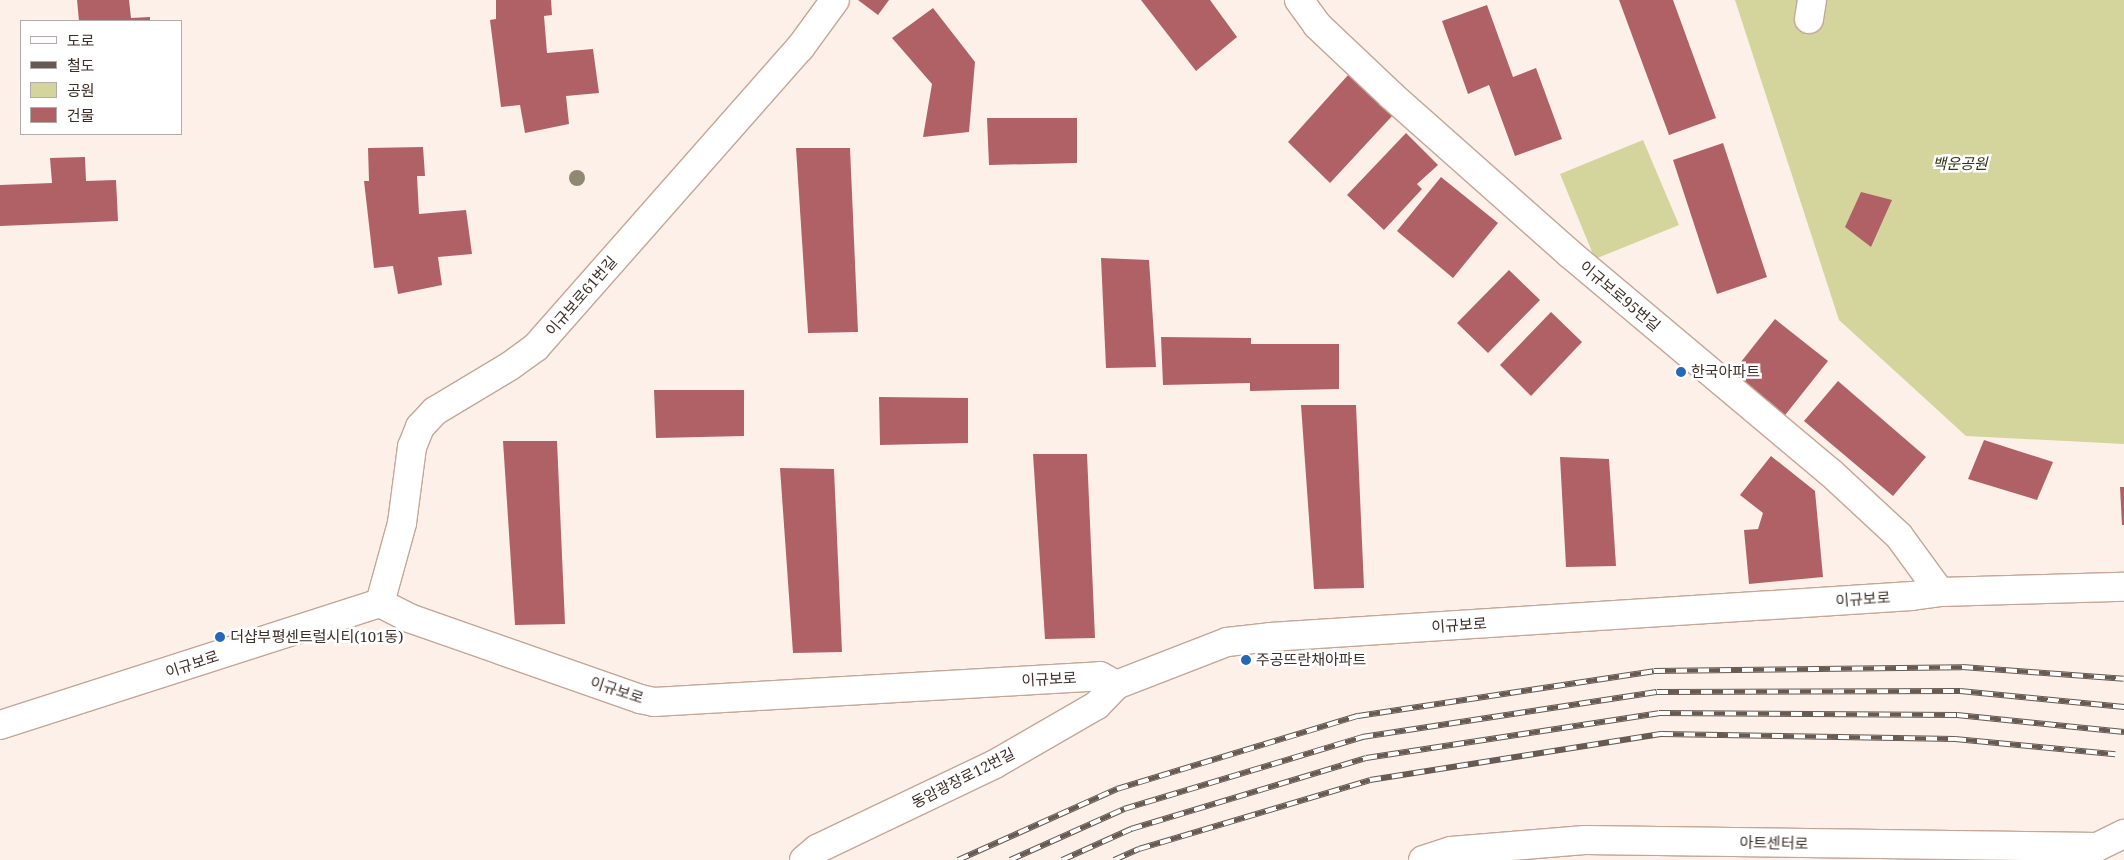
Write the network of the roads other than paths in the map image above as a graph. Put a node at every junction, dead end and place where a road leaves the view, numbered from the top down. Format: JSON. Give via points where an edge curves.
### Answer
{"nodes":[{"id":1,"x":835,"y":0,"type":"edge"},
{"id":2,"x":1299,"y":0,"type":"edge"},
{"id":3,"x":2124,"y":587,"type":"edge"},
{"id":4,"x":1940,"y":592,"type":"junction"},
{"id":5,"x":380,"y":603,"type":"junction"},
{"id":6,"x":1116,"y":684,"type":"junction"},
{"id":7,"x":0,"y":726,"type":"edge"},
{"id":8,"x":2124,"y":834,"type":"edge"},
{"id":9,"x":804,"y":860,"type":"edge"},
{"id":10,"x":1423,"y":860,"type":"edge"}],
"edges":[{"from":1,"to":5,"type":"street","name":"이규보로61번길","via":[[800,48],[536,347],[435,410],[420,427],[412,447],[402,523]]},
{"from":2,"to":4,"type":"street","name":"이규보로95번길","via":[[1317,26],[1392,96],[1570,254],[1844,485],[1899,536]]},
{"from":3,"to":4,"type":"street","name":"이규보로"},
{"from":4,"to":6,"type":"street","name":"이규보로","via":[[1270,636],[1227,642]]},
{"from":5,"to":6,"type":"street","name":"이규보로","via":[[409,618],[654,702],[1100,676]]},
{"from":5,"to":7,"type":"street","name":"이규보로"},
{"from":6,"to":9,"type":"street","name":"동암광장로12번길","via":[[1097,705],[995,764],[817,849]]},
{"from":8,"to":10,"type":"street","name":"아트센터로","via":[[2097,847],[1585,840],[1452,851]]}]}
